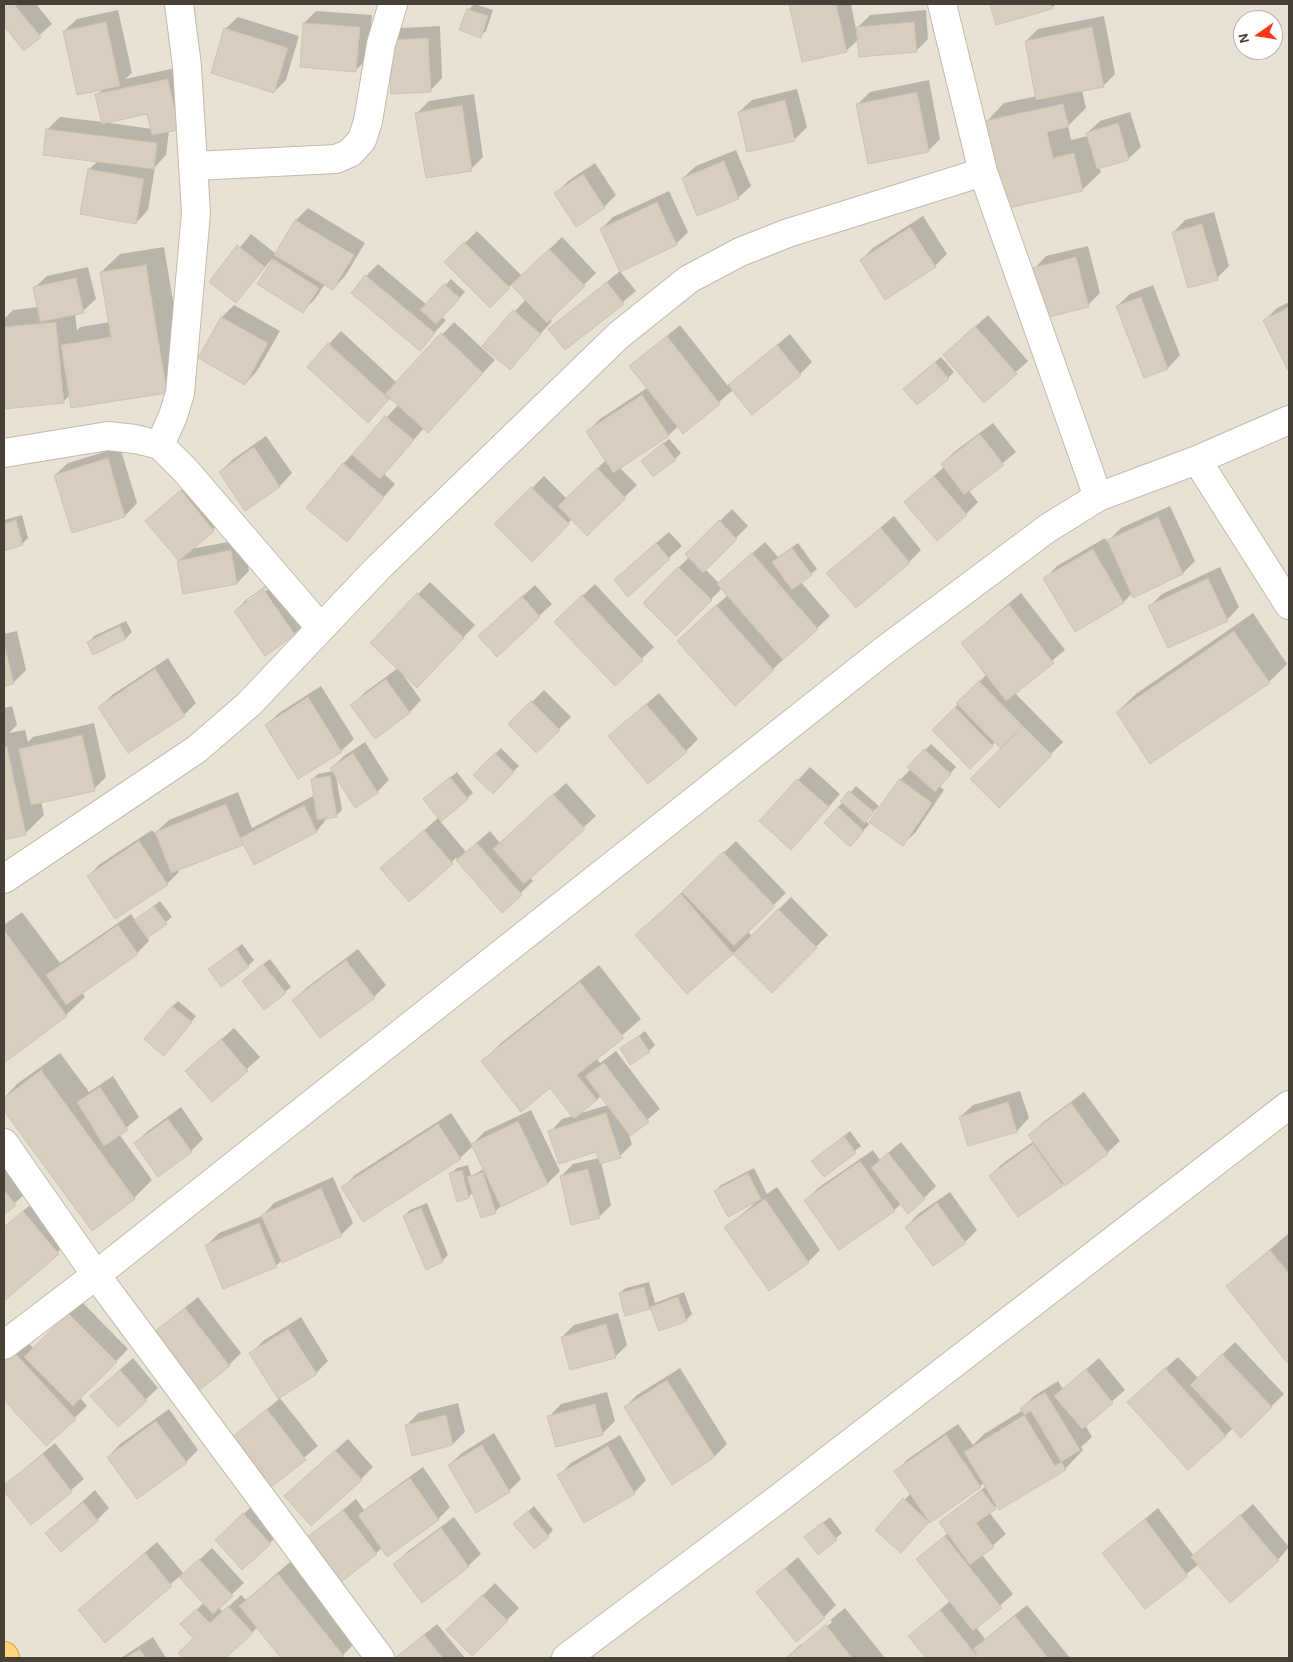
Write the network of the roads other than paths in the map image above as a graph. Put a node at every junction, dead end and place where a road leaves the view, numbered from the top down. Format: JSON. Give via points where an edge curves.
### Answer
{"nodes":[{"id":1,"x":179,"y":4,"type":"edge"},
{"id":2,"x":393,"y":4,"type":"edge"},
{"id":3,"x":942,"y":4,"type":"edge"},
{"id":4,"x":194,"y":166,"type":"junction"},
{"id":5,"x":983,"y":172,"type":"junction"},
{"id":6,"x":1289,"y":420,"type":"edge"},
{"id":7,"x":160,"y":444,"type":"junction"},
{"id":8,"x":4,"y":453,"type":"edge"},
{"id":9,"x":1196,"y":460,"type":"junction"},
{"id":10,"x":1098,"y":497,"type":"junction"},
{"id":11,"x":1289,"y":605,"type":"edge"},
{"id":12,"x":320,"y":628,"type":"junction"},
{"id":13,"x":4,"y":879,"type":"edge"},
{"id":14,"x":1289,"y":1105,"type":"edge"},
{"id":15,"x":4,"y":1143,"type":"edge"},
{"id":16,"x":96,"y":1275,"type":"junction"},
{"id":17,"x":4,"y":1345,"type":"edge"},
{"id":18,"x":380,"y":1658,"type":"edge"},
{"id":19,"x":566,"y":1658,"type":"edge"}],
"edges":[{"from":1,"to":4,"type":"street"},
{"from":2,"to":4,"type":"street","via":[[381,44],[368,121],[362,140],[350,154],[336,159]]},
{"from":3,"to":5,"type":"street"},
{"from":4,"to":7,"type":"street","via":[[196,214],[180,392]]},
{"from":5,"to":10,"type":"street"},
{"from":5,"to":12,"type":"street","via":[[788,233],[740,252],[689,280],[619,335]]},
{"from":6,"to":9,"type":"street"},
{"from":7,"to":8,"type":"street","via":[[108,436]]},
{"from":7,"to":12,"type":"street"},
{"from":9,"to":10,"type":"street"},
{"from":9,"to":11,"type":"street"},
{"from":10,"to":16,"type":"street","via":[[1048,528],[882,652]]},
{"from":12,"to":13,"type":"street","via":[[249,704],[197,749]]},
{"from":14,"to":19,"type":"street","via":[[786,1493]]},
{"from":15,"to":16,"type":"street"},
{"from":16,"to":17,"type":"street"},
{"from":16,"to":18,"type":"street"}]}
